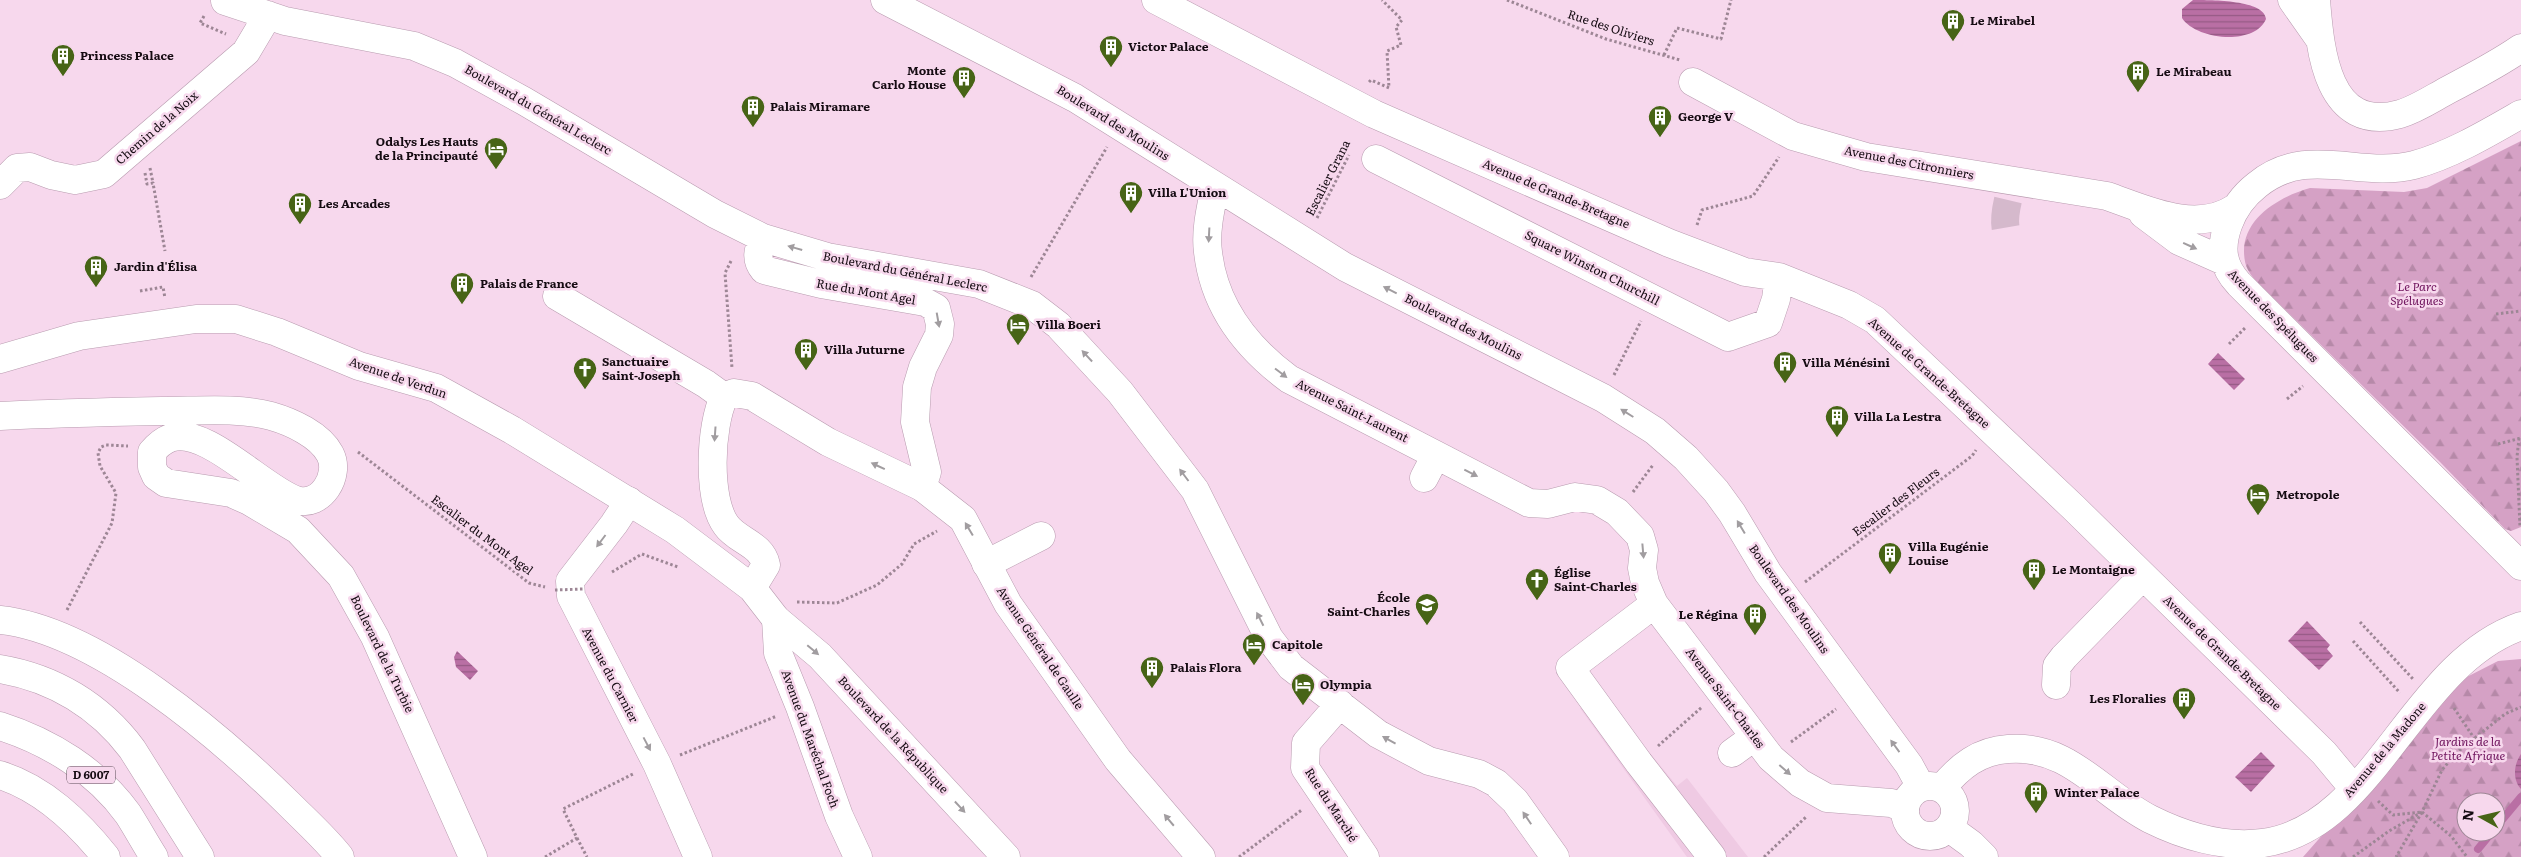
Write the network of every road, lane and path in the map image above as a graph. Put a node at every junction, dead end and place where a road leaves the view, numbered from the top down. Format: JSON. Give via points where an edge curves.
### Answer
{"nodes":[{"id":1,"x":885,"y":0,"type":"edge"},
{"id":2,"x":1156,"y":0,"type":"edge"},
{"id":3,"x":1382,"y":0,"type":"edge"},
{"id":4,"x":1508,"y":0,"type":"edge"},
{"id":5,"x":1731,"y":0,"type":"edge"},
{"id":6,"x":2292,"y":0,"type":"edge"},
{"id":7,"x":2316,"y":0,"type":"edge"},
{"id":8,"x":233,"y":7,"type":"edge"},
{"id":9,"x":229,"y":35,"type":"dead end"},
{"id":10,"x":2318,"y":38,"type":"junction"},
{"id":11,"x":2521,"y":48,"type":"edge"},
{"id":12,"x":1664,"y":55,"type":"junction"},
{"id":13,"x":1371,"y":80,"type":"dead end"},
{"id":14,"x":1693,"y":82,"type":"joint"},
{"id":15,"x":2521,"y":114,"type":"edge"},
{"id":16,"x":1793,"y":136,"type":"junction"},
{"id":17,"x":1104,"y":151,"type":"dead end"},
{"id":18,"x":1364,"y":153,"type":"joint"},
{"id":19,"x":144,"y":167,"type":"dead end"},
{"id":20,"x":8,"y":177,"type":"edge"},
{"id":21,"x":1215,"y":187,"type":"junction"},
{"id":22,"x":2136,"y":208,"type":"junction"},
{"id":23,"x":2235,"y":208,"type":"junction"},
{"id":24,"x":1315,"y":222,"type":"dead end"},
{"id":25,"x":1696,"y":228,"type":"dead end"},
{"id":26,"x":754,"y":234,"type":"junction"},
{"id":27,"x":165,"y":251,"type":"dead end"},
{"id":28,"x":2224,"y":262,"type":"junction"},
{"id":29,"x":1779,"y":277,"type":"junction"},
{"id":30,"x":557,"y":296,"type":"dead end"},
{"id":31,"x":1018,"y":299,"type":"junction"},
{"id":32,"x":2521,"y":311,"type":"edge"},
{"id":33,"x":2496,"y":314,"type":"dead end"},
{"id":34,"x":1643,"y":317,"type":"dead end"},
{"id":35,"x":2245,"y":328,"type":"dead end"},
{"id":36,"x":2229,"y":344,"type":"dead end"},
{"id":37,"x":0,"y":359,"type":"edge"},
{"id":38,"x":1613,"y":377,"type":"dead end"},
{"id":39,"x":2304,"y":386,"type":"dead end"},
{"id":40,"x":729,"y":395,"type":"junction"},
{"id":41,"x":2287,"y":399,"type":"dead end"},
{"id":42,"x":0,"y":416,"type":"edge"},
{"id":43,"x":1991,"y":429,"type":"junction"},
{"id":44,"x":2520,"y":438,"type":"edge"},
{"id":45,"x":2498,"y":444,"type":"dead end"},
{"id":46,"x":327,"y":448,"type":"junction"},
{"id":47,"x":152,"y":452,"type":"junction"},
{"id":48,"x":1654,"y":463,"type":"dead end"},
{"id":49,"x":922,"y":487,"type":"junction"},
{"id":50,"x":629,"y":501,"type":"junction"},
{"id":51,"x":1622,"y":505,"type":"junction"},
{"id":52,"x":963,"y":519,"type":"junction"},
{"id":53,"x":2520,"y":535,"type":"dead end"},
{"id":54,"x":1041,"y":536,"type":"dead end"},
{"id":55,"x":716,"y":561,"type":"junction"},
{"id":56,"x":986,"y":564,"type":"junction"},
{"id":57,"x":2521,"y":566,"type":"edge"},
{"id":58,"x":609,"y":574,"type":"dead end"},
{"id":59,"x":2143,"y":576,"type":"junction"},
{"id":60,"x":1805,"y":583,"type":"dead end"},
{"id":61,"x":592,"y":584,"type":"dead end"},
{"id":62,"x":752,"y":588,"type":"junction"},
{"id":63,"x":60,"y":609,"type":"dead end"},
{"id":64,"x":1645,"y":611,"type":"dead end"},
{"id":65,"x":776,"y":619,"type":"junction"},
{"id":66,"x":0,"y":620,"type":"edge"},
{"id":67,"x":2360,"y":622,"type":"dead end"},
{"id":68,"x":2521,"y":626,"type":"edge"},
{"id":69,"x":2353,"y":641,"type":"dead end"},
{"id":70,"x":0,"y":669,"type":"edge"},
{"id":71,"x":2417,"y":683,"type":"dead end"},
{"id":72,"x":2056,"y":685,"type":"dead end"},
{"id":73,"x":2404,"y":697,"type":"dead end"},
{"id":74,"x":2451,"y":703,"type":"dead end"},
{"id":75,"x":1340,"y":704,"type":"junction"},
{"id":76,"x":1705,"y":704,"type":"dead end"},
{"id":77,"x":1839,"y":707,"type":"dead end"},
{"id":78,"x":2521,"y":707,"type":"edge"},
{"id":79,"x":0,"y":726,"type":"edge"},
{"id":80,"x":1754,"y":737,"type":"junction"},
{"id":81,"x":2474,"y":738,"type":"junction"},
{"id":82,"x":1785,"y":746,"type":"dead end"},
{"id":83,"x":1732,"y":753,"type":"dead end"},
{"id":84,"x":1639,"y":764,"type":"junction"},
{"id":85,"x":0,"y":775,"type":"edge"},
{"id":86,"x":1322,"y":794,"type":"junction"},
{"id":87,"x":1923,"y":794,"type":"junction"},
{"id":88,"x":2365,"y":794,"type":"junction"},
{"id":89,"x":2422,"y":812,"type":"junction"},
{"id":90,"x":1802,"y":821,"type":"dead end"},
{"id":91,"x":1949,"y":828,"type":"junction"},
{"id":92,"x":577,"y":838,"type":"dead end"},
{"id":93,"x":1922,"y":846,"type":"edge"},
{"id":94,"x":106,"y":857,"type":"edge"},
{"id":95,"x":154,"y":857,"type":"edge"},
{"id":96,"x":200,"y":857,"type":"edge"},
{"id":97,"x":340,"y":857,"type":"edge"},
{"id":98,"x":474,"y":857,"type":"edge"},
{"id":99,"x":587,"y":857,"type":"edge"},
{"id":100,"x":698,"y":857,"type":"edge"},
{"id":101,"x":858,"y":857,"type":"edge"},
{"id":102,"x":1006,"y":857,"type":"edge"},
{"id":103,"x":1201,"y":857,"type":"edge"},
{"id":104,"x":1239,"y":857,"type":"edge"},
{"id":105,"x":1365,"y":857,"type":"edge"},
{"id":106,"x":1556,"y":857,"type":"edge"},
{"id":107,"x":1712,"y":857,"type":"edge"},
{"id":108,"x":1764,"y":857,"type":"edge"},
{"id":109,"x":1984,"y":857,"type":"edge"},
{"id":110,"x":2353,"y":857,"type":"edge"},
{"id":111,"x":2396,"y":857,"type":"edge"},
{"id":112,"x":2467,"y":857,"type":"edge"}],
"edges":[{"from":1,"to":21,"type":"street","name":"Boulevard des Moulins","via":[[1075,98]]},
{"from":2,"to":29,"type":"street","name":"Avenue de Grande-Bretagne","via":[[1374,114],[1695,254],[1744,272]]},
{"from":3,"to":13,"type":"path","via":[[1402,20],[1396,27],[1401,46],[1387,51],[1389,88]]},
{"from":4,"to":12,"type":"path","name":"Rue des Oliviers","via":[[1606,38]]},
{"from":5,"to":12,"type":"path","via":[[1721,39],[1677,28]]},
{"from":6,"to":10,"type":"street"},
{"from":7,"to":10,"type":"street"},
{"from":8,"to":9,"type":"path"},
{"from":8,"to":20,"type":"street","name":"Chemin de la Noix","via":[[246,52],[104,174],[76,180],[30,167]]},
{"from":8,"to":26,"type":"street","name":"Boulevard du Général Leclerc","via":[[285,21],[414,46],[455,63]]},
{"from":10,"to":11,"type":"street","via":[[2337,94],[2359,111],[2377,116],[2412,110]]},
{"from":12,"to":14,"type":"path","name":"Rue des Oliviers","via":[[1691,63]]},
{"from":14,"to":16,"type":"street","name":"Avenue des Citronniers"},
{"from":15,"to":23,"type":"street","name":"Avenue des Spélugues","via":[[2415,165],[2383,168],[2321,163],[2284,169],[2262,182]]},
{"from":16,"to":22,"type":"street","name":"Avenue des Citronniers","via":[[2010,191],[2107,196]]},
{"from":16,"to":25,"type":"path","via":[[1753,196],[1702,210]]},
{"from":17,"to":31,"type":"path"},
{"from":18,"to":24,"type":"path","name":"Escalier Grana"},
{"from":18,"to":29,"type":"street","name":"Square Winston Churchill","via":[[1728,337],[1768,323]]},
{"from":19,"to":27,"type":"path","via":[[147,184],[153,183]]},
{"from":21,"to":51,"type":"street","name":"Avenue Saint-Laurent","one_way":true,"via":[[1208,252],[1221,300],[1248,344],[1267,363],[1430,467],[1529,503],[1548,504],[1575,497]]},
{"from":87,"to":21,"type":"street","name":"Boulevard des Moulins","one_way":true,"via":[[1909,765],[1768,573],[1732,513],[1672,444],[1602,398],[1345,267]]},
{"from":22,"to":23,"type":"street","name":"Avenue des Citronniers","via":[[2188,220],[2225,215]]},
{"from":22,"to":28,"type":"street","name":"Avenue des Citronniers","one_way":true,"via":[[2178,241]]},
{"from":23,"to":28,"type":"street","name":"Avenue des Spélugues","via":[[2223,241]]},
{"from":31,"to":26,"type":"street","name":"Boulevard du Général Leclerc","one_way":true,"via":[[979,284],[827,257]]},
{"from":26,"to":40,"type":"path","via":[[725,273]]},
{"from":26,"to":49,"type":"street","name":"Rue du Mont Agel","one_way":true,"via":[[760,265],[764,270],[821,284],[925,302],[936,308],[939,335],[923,366],[917,387],[915,422],[927,472]]},
{"from":28,"to":57,"type":"street","name":"Avenue des Spélugues","via":[[2230,274],[2254,299]]},
{"from":29,"to":43,"type":"street","name":"Avenue de Grande-Bretagne","via":[[1849,305],[1874,320]]},
{"from":30,"to":40,"type":"street"},
{"from":75,"to":31,"type":"street","name":"Boulevard du Général Leclerc","one_way":true,"via":[[1291,668],[1269,638],[1195,490],[1120,392],[1058,325],[1032,305]]},
{"from":32,"to":33,"type":"path"},
{"from":34,"to":38,"type":"path"},
{"from":35,"to":36,"type":"path"},
{"from":37,"to":50,"type":"street","name":"Avenue de Verdun","via":[[79,336],[196,319],[236,319],[359,366],[436,388]]},
{"from":39,"to":41,"type":"path"},
{"from":49,"to":40,"type":"street","name":"Avenue Général de Gaulle","one_way":true,"via":[[828,442],[752,396]]},
{"from":40,"to":62,"type":"street","one_way":true,"via":[[718,410],[716,426],[713,464],[716,503],[727,527],[759,550],[765,561],[766,565]]},
{"from":42,"to":46,"type":"street","via":[[254,412],[290,423],[311,434]]},
{"from":43,"to":59,"type":"street","name":"Avenue de Grande-Bretagne"},
{"from":43,"to":60,"type":"path","name":"Escalier des Fleurs","via":[[1972,456]]},
{"from":44,"to":45,"type":"path"},
{"from":44,"to":53,"type":"path","via":[[2517,456]]},
{"from":46,"to":47,"type":"street","via":[[334,461],[334,472],[328,487],[307,501],[288,496],[226,455],[190,439],[172,438]]},
{"from":46,"to":61,"type":"path","name":"Escalier du Mont Agel","bridge":true,"via":[[355,450],[529,583],[555,590],[583,589]]},
{"from":47,"to":63,"type":"path","via":[[119,444],[100,447],[100,466],[116,493],[112,523],[69,611]]},
{"from":47,"to":98,"type":"street","name":"Boulevard de la Turbie","via":[[156,476],[166,483],[231,493],[249,501],[298,530],[341,576],[383,653]]},
{"from":48,"to":51,"type":"path"},
{"from":49,"to":52,"type":"street","name":"Avenue Général de Gaulle"},
{"from":50,"to":55,"type":"street","name":"Avenue de Verdun"},
{"from":50,"to":100,"type":"street","name":"Avenue du Carnier","one_way":true,"via":[[570,581],[570,596],[657,764]]},
{"from":51,"to":80,"type":"street","name":"Avenue Saint-Charles","one_way":true,"via":[[1640,536],[1644,550],[1644,583],[1654,604]]},
{"from":56,"to":52,"type":"street","name":"Avenue Général de Gaulle","one_way":true},
{"from":52,"to":65,"type":"path","via":[[914,544],[902,564],[877,585],[838,603],[798,602]]},
{"from":54,"to":56,"type":"street"},
{"from":55,"to":58,"type":"path","via":[[706,571],[692,572],[642,554]]},
{"from":55,"to":62,"type":"street","name":"Avenue de Verdun"},
{"from":103,"to":56,"type":"street","name":"Avenue Général de Gaulle","one_way":true,"via":[[1118,760],[1008,604]]},
{"from":59,"to":72,"type":"street","via":[[2064,657],[2058,666]]},
{"from":59,"to":88,"type":"street","name":"Avenue de Grande-Bretagne"},
{"from":62,"to":65,"type":"street","name":"Boulevard de la République"},
{"from":64,"to":84,"type":"street","via":[[1570,668]]},
{"from":65,"to":101,"type":"street","name":"Avenue du Maréchal Foch","via":[[778,653],[839,816]]},
{"from":65,"to":102,"type":"street","name":"Boulevard de la République","one_way":true,"via":[[820,656]]},
{"from":66,"to":97,"type":"street","via":[[35,626],[59,636],[89,650],[152,689],[208,730],[275,790]]},
{"from":67,"to":71,"type":"path"},
{"from":68,"to":88,"type":"street","name":"Avenue de la Madone","via":[[2475,650],[2447,675]]},
{"from":69,"to":73,"type":"path"},
{"from":70,"to":96,"type":"street","via":[[30,676],[64,690],[97,711],[132,749]]},
{"from":74,"to":81,"type":"path"},
{"from":75,"to":86,"type":"street","name":"Rue du Marché","via":[[1306,743],[1305,768]]},
{"from":106,"to":75,"type":"street","name":"Boulevard du Général Leclerc","one_way":true,"via":[[1515,801],[1496,783],[1479,774],[1413,754],[1378,734]]},
{"from":76,"to":84,"type":"path"},
{"from":77,"to":82,"type":"path"},
{"from":78,"to":81,"type":"path","via":[[2505,714]]},
{"from":79,"to":95,"type":"street","number":"D 6007","via":[[23,733],[63,753],[98,781],[128,814]]},
{"from":80,"to":83,"type":"street"},
{"from":80,"to":87,"type":"street","name":"Avenue Saint-Charles","one_way":true,"via":[[1770,758],[1800,783],[1827,798],[1884,803]]},
{"from":81,"to":89,"type":"path","via":[[2442,770]]},
{"from":84,"to":107,"type":"street"},
{"from":85,"to":94,"type":"street","via":[[35,791],[70,816]]},
{"from":86,"to":104,"type":"path"},
{"from":86,"to":105,"type":"street","name":"Rue du Marché"},
{"from":87,"to":88,"type":"street","name":"Avenue de la Madone","via":[[1974,758],[1996,750],[2038,750],[2067,762],[2149,818],[2210,841],[2237,844],[2264,843],[2314,825]]},
{"from":87,"to":91,"type":"street","via":[[1953,799],[1956,814]]},
{"from":87,"to":93,"type":"street","via":[[1909,825]]},
{"from":88,"to":89,"type":"path","via":[[2393,815]]},
{"from":89,"to":110,"type":"path"},
{"from":89,"to":111,"type":"path"},
{"from":89,"to":112,"type":"path","via":[[2451,836]]},
{"from":90,"to":108,"type":"path"},
{"from":91,"to":93,"type":"street"},
{"from":91,"to":109,"type":"street"},
{"from":92,"to":99,"type":"path"}]}
